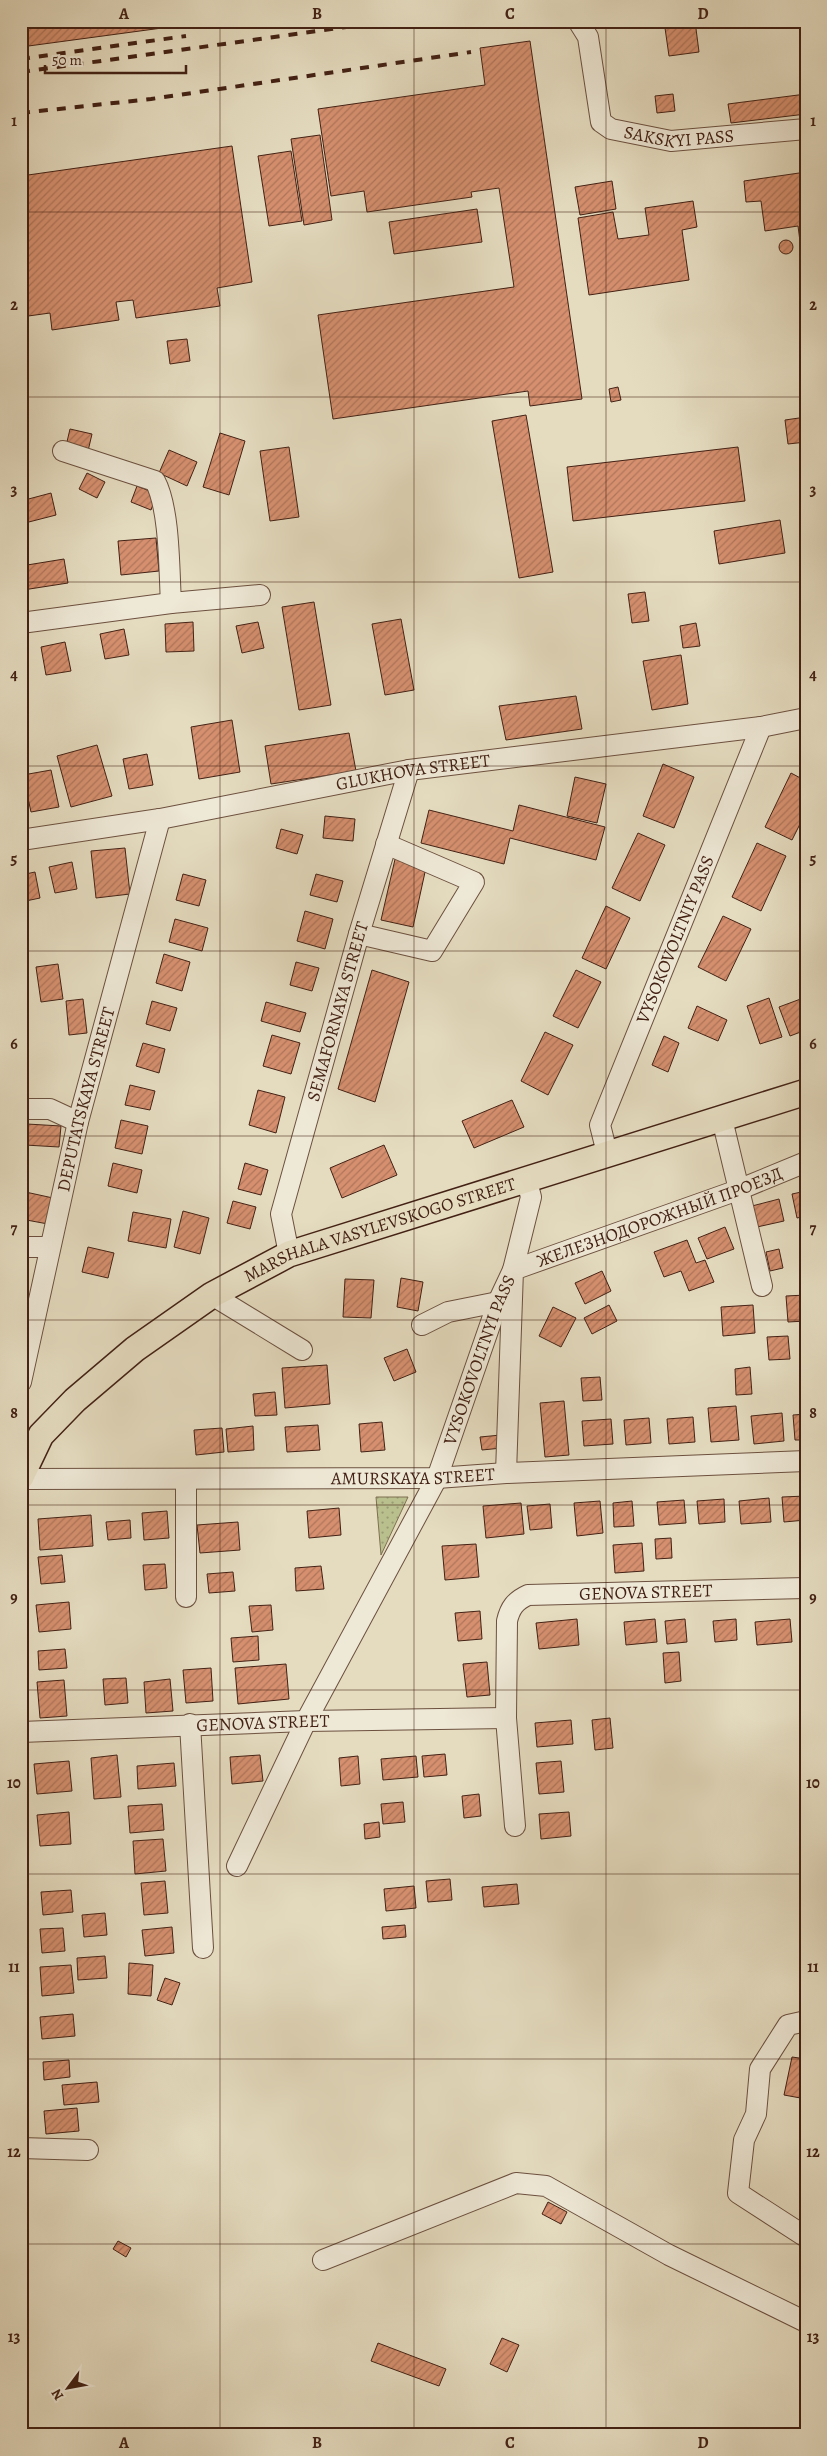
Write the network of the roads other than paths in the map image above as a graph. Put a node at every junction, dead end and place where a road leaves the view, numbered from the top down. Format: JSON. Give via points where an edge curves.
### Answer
{"nodes":[{"id":1,"x":578,"y":21,"type":"edge"},
{"id":2,"x":806,"y":129,"type":"edge"},
{"id":3,"x":63,"y":451,"type":"dead end"},
{"id":4,"x":260,"y":595,"type":"dead end"},
{"id":5,"x":171,"y":603,"type":"junction"},
{"id":6,"x":21,"y":622,"type":"edge"},
{"id":7,"x":806,"y":718,"type":"edge"},
{"id":8,"x":761,"y":727,"type":"junction"},
{"id":9,"x":409,"y":770,"type":"junction"},
{"id":10,"x":160,"y":820,"type":"junction"},
{"id":11,"x":21,"y":840,"type":"edge"},
{"id":12,"x":386,"y":844,"type":"junction"},
{"id":13,"x":359,"y":934,"type":"junction"},
{"id":14,"x":806,"y":1092,"type":"edge"},
{"id":15,"x":21,"y":1109,"type":"edge"},
{"id":16,"x":722,"y":1119,"type":"junction"},
{"id":17,"x":78,"y":1122,"type":"junction"},
{"id":18,"x":607,"y":1153,"type":"junction"},
{"id":19,"x":806,"y":1162,"type":"edge"},
{"id":20,"x":526,"y":1178,"type":"junction"},
{"id":21,"x":738,"y":1190,"type":"junction"},
{"id":22,"x":21,"y":1247,"type":"edge"},
{"id":23,"x":49,"y":1248,"type":"junction"},
{"id":24,"x":289,"y":1254,"type":"junction"},
{"id":25,"x":513,"y":1270,"type":"junction"},
{"id":26,"x":762,"y":1286,"type":"dead end"},
{"id":27,"x":212,"y":1295,"type":"junction"},
{"id":28,"x":498,"y":1302,"type":"junction"},
{"id":29,"x":422,"y":1325,"type":"dead end"},
{"id":30,"x":302,"y":1350,"type":"dead end"},
{"id":31,"x":21,"y":1382,"type":"edge"},
{"id":32,"x":806,"y":1461,"type":"edge"},
{"id":33,"x":506,"y":1473,"type":"junction"},
{"id":34,"x":21,"y":1478,"type":"edge"},
{"id":35,"x":437,"y":1478,"type":"junction"},
{"id":36,"x":186,"y":1479,"type":"junction"},
{"id":37,"x":806,"y":1588,"type":"edge"},
{"id":38,"x":186,"y":1597,"type":"dead end"},
{"id":39,"x":506,"y":1718,"type":"junction"},
{"id":40,"x":306,"y":1721,"type":"junction"},
{"id":41,"x":190,"y":1724,"type":"junction"},
{"id":42,"x":21,"y":1732,"type":"edge"},
{"id":43,"x":515,"y":1826,"type":"dead end"},
{"id":44,"x":237,"y":1866,"type":"dead end"},
{"id":45,"x":203,"y":1948,"type":"dead end"},
{"id":46,"x":806,"y":2021,"type":"edge"},
{"id":47,"x":21,"y":2148,"type":"edge"},
{"id":48,"x":88,"y":2150,"type":"dead end"},
{"id":49,"x":806,"y":2237,"type":"edge"},
{"id":50,"x":323,"y":2260,"type":"dead end"},
{"id":51,"x":806,"y":2322,"type":"edge"}],
"edges":[{"from":1,"to":2,"type":"street","name":"SAKSKYI PASS","via":[[588,37],[601,122],[612,129],[671,141]]},
{"from":3,"to":5,"type":"street","via":[[155,481],[164,508]]},
{"from":4,"to":5,"type":"street"},
{"from":5,"to":6,"type":"street"},
{"from":7,"to":8,"type":"street","name":"GLUKHOVA STREET"},
{"from":8,"to":9,"type":"street","name":"GLUKHOVA STREET"},
{"from":8,"to":18,"type":"street","name":"VYSOKOVOLTNIY PASS","via":[[600,1126]]},
{"from":9,"to":10,"type":"street","name":"GLUKHOVA STREET"},
{"from":9,"to":12,"type":"street","name":"SEMAFORNAYA STREET"},
{"from":10,"to":11,"type":"street","name":"GLUKHOVA STREET"},
{"from":10,"to":17,"type":"street","name":"DEPUTATSKAYA STREET"},
{"from":12,"to":13,"type":"street","name":"SEMAFORNAYA STREET"},
{"from":12,"to":13,"type":"street","via":[[474,882],[432,951]]},
{"from":13,"to":24,"type":"street","name":"SEMAFORNAYA STREET","via":[[281,1214]]},
{"from":14,"to":16,"type":"main road","name":"MARSHALA VASYLEVSKOGO STREET"},
{"from":15,"to":17,"type":"street","via":[[50,1109]]},
{"from":16,"to":18,"type":"main road","name":"MARSHALA VASYLEVSKOGO STREET"},
{"from":16,"to":21,"type":"street"},
{"from":17,"to":23,"type":"street","name":"DEPUTATSKAYA STREET"},
{"from":18,"to":20,"type":"main road","name":"MARSHALA VASYLEVSKOGO STREET"},
{"from":19,"to":21,"type":"street","name":"ЖЕЛЕЗНОДОРОЖНЫЙ ПРОЕЗД"},
{"from":20,"to":24,"type":"main road","name":"MARSHALA VASYLEVSKOGO STREET"},
{"from":20,"to":25,"type":"street","name":"VYSOKOVOLTNYI PASS","via":[[531,1197]]},
{"from":21,"to":25,"type":"street","name":"ЖЕЛЕЗНОДОРОЖНЫЙ ПРОЕЗД"},
{"from":21,"to":26,"type":"street"},
{"from":22,"to":23,"type":"street"},
{"from":23,"to":31,"type":"street","name":"DEPUTATSKAYA STREET"},
{"from":24,"to":27,"type":"main road","name":"MARSHALA VASYLEVSKOGO STREET"},
{"from":25,"to":28,"type":"street","name":"VYSOKOVOLTNYI PASS"},
{"from":25,"to":33,"type":"street"},
{"from":27,"to":30,"type":"street"},
{"from":27,"to":34,"type":"main road","name":"MARSHALA VASYLEVSKOGO STREET","via":[[145,1341],[75,1400],[41,1435]]},
{"from":28,"to":29,"type":"street","via":[[448,1312]]},
{"from":28,"to":35,"type":"street","name":"VYSOKOVOLTNYI PASS"},
{"from":32,"to":33,"type":"street","name":"AMURSKAYA STREET"},
{"from":33,"to":35,"type":"street","name":"AMURSKAYA STREET"},
{"from":34,"to":36,"type":"street","name":"AMURSKAYA STREET"},
{"from":35,"to":36,"type":"street","name":"AMURSKAYA STREET"},
{"from":35,"to":40,"type":"street","name":"VYSOKOVOLTNYI PASS"},
{"from":36,"to":38,"type":"street"},
{"from":37,"to":39,"type":"street","name":"GENOVA STREET","via":[[528,1595],[514,1605],[507,1621]]},
{"from":39,"to":40,"type":"street","name":"GENOVA STREET"},
{"from":39,"to":43,"type":"street","name":"GENOVA STREET"},
{"from":40,"to":41,"type":"street","name":"GENOVA STREET"},
{"from":40,"to":44,"type":"street","name":"VYSOKOVOLTNYI PASS"},
{"from":41,"to":42,"type":"street","name":"GENOVA STREET"},
{"from":41,"to":45,"type":"street"},
{"from":46,"to":49,"type":"street","via":[[788,2025],[760,2069],[756,2114],[744,2140],[738,2193]]},
{"from":47,"to":48,"type":"street"},
{"from":50,"to":51,"type":"street","via":[[516,2183],[546,2186],[669,2255]]}]}
